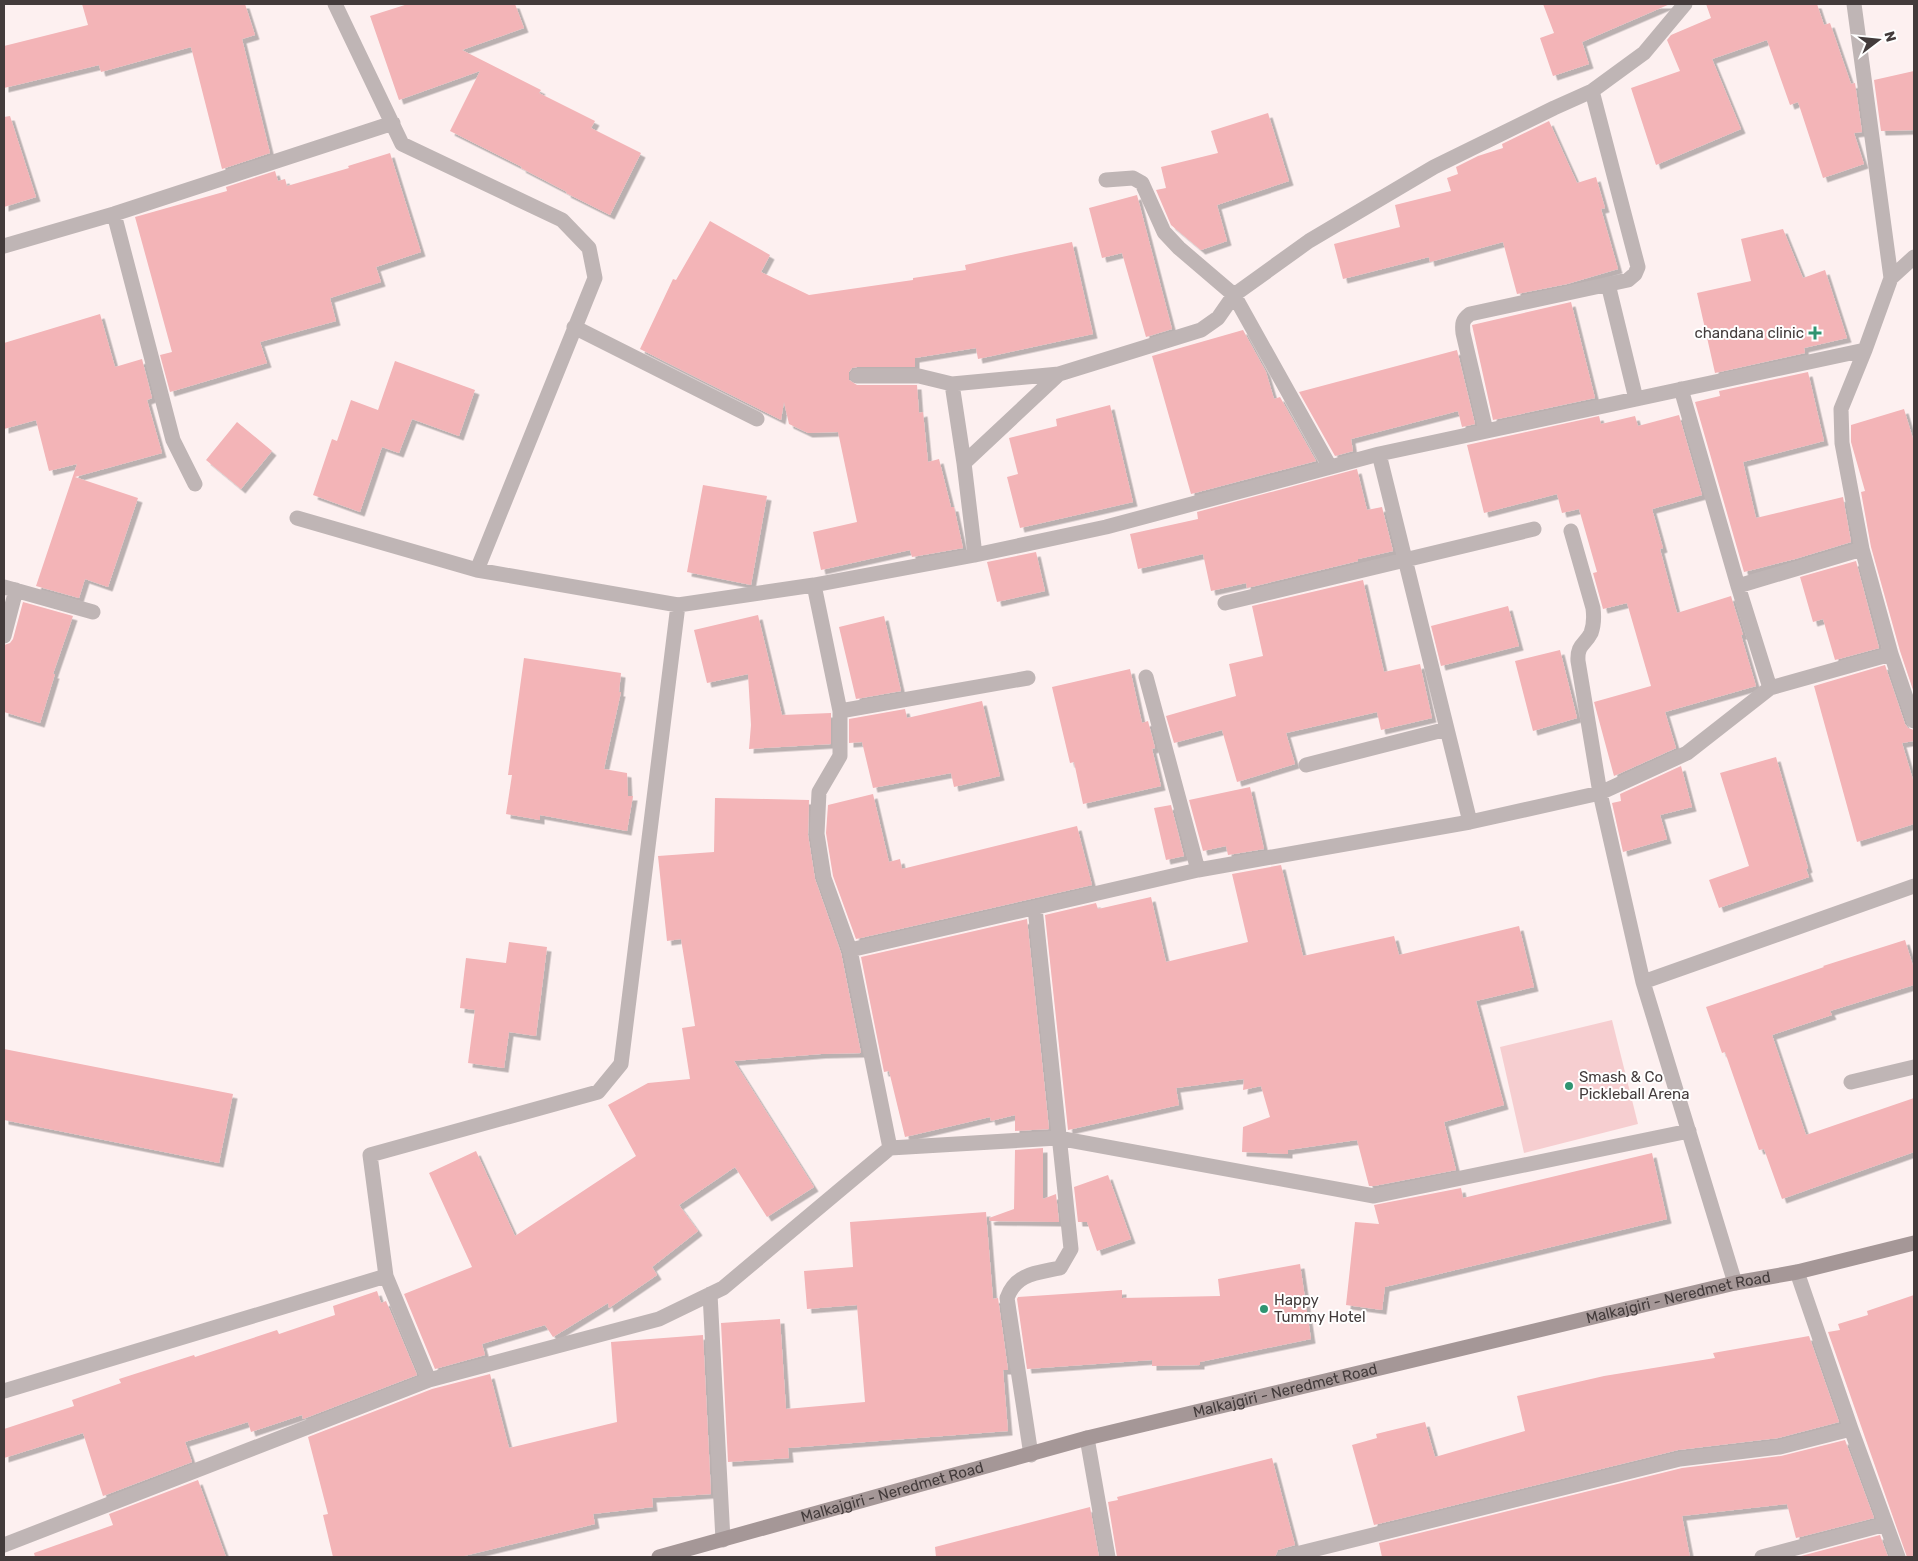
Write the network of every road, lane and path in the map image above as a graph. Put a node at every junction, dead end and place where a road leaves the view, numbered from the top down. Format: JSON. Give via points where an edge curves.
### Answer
{"nodes":[{"id":1,"x":1684,"y":4,"type":"edge"},
{"id":2,"x":1854,"y":4,"type":"edge"},
{"id":3,"x":341,"y":5,"type":"edge"},
{"id":4,"x":1592,"y":91,"type":"junction"},
{"id":5,"x":393,"y":123,"type":"junction"},
{"id":6,"x":1106,"y":180,"type":"dead end"},
{"id":7,"x":114,"y":214,"type":"junction"},
{"id":8,"x":4,"y":246,"type":"edge"},
{"id":9,"x":1914,"y":257,"type":"edge"},
{"id":10,"x":1890,"y":278,"type":"junction"},
{"id":11,"x":1608,"y":284,"type":"junction"},
{"id":12,"x":1234,"y":295,"type":"junction"},
{"id":13,"x":574,"y":328,"type":"junction"},
{"id":14,"x":1865,"y":350,"type":"junction"},
{"id":15,"x":1059,"y":374,"type":"junction"},
{"id":16,"x":857,"y":376,"type":"dead end"},
{"id":17,"x":952,"y":384,"type":"junction"},
{"id":18,"x":1681,"y":390,"type":"junction"},
{"id":19,"x":1636,"y":399,"type":"junction"},
{"id":20,"x":757,"y":418,"type":"dead end"},
{"id":21,"x":1486,"y":431,"type":"junction"},
{"id":22,"x":1379,"y":454,"type":"junction"},
{"id":23,"x":964,"y":463,"type":"junction"},
{"id":24,"x":1330,"y":467,"type":"junction"},
{"id":25,"x":195,"y":484,"type":"dead end"},
{"id":26,"x":297,"y":518,"type":"dead end"},
{"id":27,"x":1534,"y":529,"type":"dead end"},
{"id":28,"x":1572,"y":530,"type":"dead end"},
{"id":29,"x":1862,"y":549,"type":"junction"},
{"id":30,"x":975,"y":555,"type":"junction"},
{"id":31,"x":1406,"y":559,"type":"junction"},
{"id":32,"x":477,"y":570,"type":"junction"},
{"id":33,"x":814,"y":585,"type":"junction"},
{"id":34,"x":1738,"y":586,"type":"junction"},
{"id":35,"x":10,"y":588,"type":"edge"},
{"id":36,"x":1225,"y":603,"type":"dead end"},
{"id":37,"x":678,"y":604,"type":"junction"},
{"id":38,"x":93,"y":612,"type":"dead end"},
{"id":39,"x":4,"y":636,"type":"edge"},
{"id":40,"x":1891,"y":654,"type":"junction"},
{"id":41,"x":1146,"y":677,"type":"dead end"},
{"id":42,"x":1028,"y":678,"type":"dead end"},
{"id":43,"x":1770,"y":688,"type":"junction"},
{"id":44,"x":840,"y":711,"type":"junction"},
{"id":45,"x":1914,"y":721,"type":"edge"},
{"id":46,"x":1448,"y":729,"type":"junction"},
{"id":47,"x":1306,"y":765,"type":"dead end"},
{"id":48,"x":1600,"y":793,"type":"junction"},
{"id":49,"x":1470,"y":822,"type":"junction"},
{"id":50,"x":1198,"y":870,"type":"junction"},
{"id":51,"x":1914,"y":886,"type":"edge"},
{"id":52,"x":1035,"y":908,"type":"junction"},
{"id":53,"x":850,"y":950,"type":"junction"},
{"id":54,"x":1643,"y":982,"type":"junction"},
{"id":55,"x":1914,"y":1067,"type":"edge"},
{"id":56,"x":1851,"y":1082,"type":"dead end"},
{"id":57,"x":1688,"y":1131,"type":"junction"},
{"id":58,"x":1058,"y":1138,"type":"junction"},
{"id":59,"x":890,"y":1148,"type":"junction"},
{"id":60,"x":1914,"y":1243,"type":"edge"},
{"id":61,"x":1797,"y":1272,"type":"junction"},
{"id":62,"x":386,"y":1276,"type":"junction"},
{"id":63,"x":1735,"y":1283,"type":"junction"},
{"id":64,"x":710,"y":1294,"type":"junction"},
{"id":65,"x":430,"y":1380,"type":"junction"},
{"id":66,"x":4,"y":1391,"type":"edge"},
{"id":67,"x":1851,"y":1429,"type":"junction"},
{"id":68,"x":1087,"y":1438,"type":"junction"},
{"id":69,"x":1031,"y":1455,"type":"junction"},
{"id":70,"x":1886,"y":1524,"type":"junction"},
{"id":71,"x":723,"y":1540,"type":"junction"},
{"id":72,"x":4,"y":1545,"type":"edge"},
{"id":73,"x":659,"y":1557,"type":"edge"},
{"id":74,"x":1108,"y":1557,"type":"edge"},
{"id":75,"x":1284,"y":1557,"type":"edge"},
{"id":76,"x":1762,"y":1557,"type":"edge"},
{"id":77,"x":1898,"y":1557,"type":"edge"}],
"edges":[{"from":1,"to":4,"type":"street","via":[[1644,53]]},
{"from":2,"to":10,"type":"street"},
{"from":3,"to":5,"type":"street"},
{"from":4,"to":11,"type":"street","via":[[1638,267],[1628,280]]},
{"from":4,"to":12,"type":"street","via":[[1434,167],[1309,241]]},
{"from":5,"to":7,"type":"street"},
{"from":5,"to":13,"type":"street","via":[[402,144],[562,220],[589,248],[595,278]]},
{"from":6,"to":12,"type":"street","via":[[1133,178],[1142,183],[1164,232],[1178,248]]},
{"from":7,"to":8,"type":"street"},
{"from":7,"to":25,"type":"street","via":[[173,440]]},
{"from":9,"to":10,"type":"street"},
{"from":10,"to":14,"type":"street"},
{"from":11,"to":19,"type":"street"},
{"from":11,"to":21,"type":"street","via":[[1470,314],[1464,320],[1463,333]]},
{"from":12,"to":15,"type":"street","via":[[1218,318],[1201,330]]},
{"from":12,"to":24,"type":"street"},
{"from":13,"to":20,"type":"street"},
{"from":13,"to":32,"type":"street"},
{"from":14,"to":18,"type":"street"},
{"from":14,"to":29,"type":"street","via":[[1841,409],[1842,443]]},
{"from":15,"to":17,"type":"street"},
{"from":15,"to":23,"type":"street"},
{"from":16,"to":17,"type":"street","via":[[919,376]]},
{"from":17,"to":23,"type":"street"},
{"from":18,"to":19,"type":"street"},
{"from":18,"to":34,"type":"street"},
{"from":19,"to":21,"type":"street"},
{"from":21,"to":22,"type":"street"},
{"from":22,"to":24,"type":"street"},
{"from":22,"to":31,"type":"street"},
{"from":23,"to":30,"type":"street"},
{"from":24,"to":30,"type":"street","via":[[1106,526]]},
{"from":26,"to":32,"type":"street"},
{"from":27,"to":31,"type":"street"},
{"from":28,"to":48,"type":"street","via":[[1594,617],[1591,633],[1580,645],[1578,653]]},
{"from":29,"to":34,"type":"street"},
{"from":29,"to":40,"type":"street"},
{"from":30,"to":33,"type":"street"},
{"from":31,"to":36,"type":"street"},
{"from":31,"to":46,"type":"street"},
{"from":32,"to":37,"type":"street"},
{"from":33,"to":37,"type":"street"},
{"from":33,"to":44,"type":"street"},
{"from":34,"to":43,"type":"street"},
{"from":35,"to":38,"type":"street"},
{"from":35,"to":39,"type":"street"},
{"from":37,"to":62,"type":"street","via":[[621,1064],[598,1092],[370,1155]]},
{"from":40,"to":43,"type":"street"},
{"from":40,"to":45,"type":"street"},
{"from":41,"to":50,"type":"street"},
{"from":42,"to":44,"type":"street"},
{"from":43,"to":48,"type":"street","via":[[1687,753]]},
{"from":44,"to":53,"type":"street","via":[[840,756],[819,792],[817,834],[824,878]]},
{"from":46,"to":47,"type":"street"},
{"from":46,"to":49,"type":"street"},
{"from":48,"to":49,"type":"street"},
{"from":48,"to":54,"type":"street"},
{"from":49,"to":50,"type":"street"},
{"from":50,"to":52,"type":"street"},
{"from":51,"to":54,"type":"street"},
{"from":52,"to":53,"type":"street"},
{"from":52,"to":58,"type":"street"},
{"from":53,"to":59,"type":"street"},
{"from":54,"to":57,"type":"street"},
{"from":55,"to":56,"type":"street"},
{"from":57,"to":58,"type":"street","via":[[1374,1196]]},
{"from":57,"to":63,"type":"street"},
{"from":58,"to":59,"type":"street"},
{"from":58,"to":69,"type":"street","via":[[1071,1249],[1060,1268],[1022,1277],[1007,1298]]},
{"from":59,"to":64,"type":"street","via":[[723,1288]]},
{"from":60,"to":61,"type":"main road","name":"Malkajgiri - Neredmet Road"},
{"from":61,"to":63,"type":"main road","name":"Malkajgiri - Neredmet Road"},
{"from":61,"to":67,"type":"street"},
{"from":62,"to":65,"type":"street"},
{"from":62,"to":66,"type":"street"},
{"from":63,"to":68,"type":"main road","name":"Malkajgiri - Neredmet Road"},
{"from":64,"to":65,"type":"street","via":[[659,1320]]},
{"from":64,"to":71,"type":"street"},
{"from":65,"to":72,"type":"street"},
{"from":67,"to":70,"type":"street"},
{"from":67,"to":75,"type":"street","via":[[1780,1447],[1680,1459]]},
{"from":68,"to":69,"type":"main road","name":"Malkajgiri - Neredmet Road"},
{"from":68,"to":74,"type":"street"},
{"from":69,"to":71,"type":"main road","name":"Malkajgiri - Neredmet Road"},
{"from":70,"to":76,"type":"street"},
{"from":70,"to":77,"type":"street"},
{"from":71,"to":73,"type":"main road","name":"Malkajgiri - Neredmet Road"}]}
